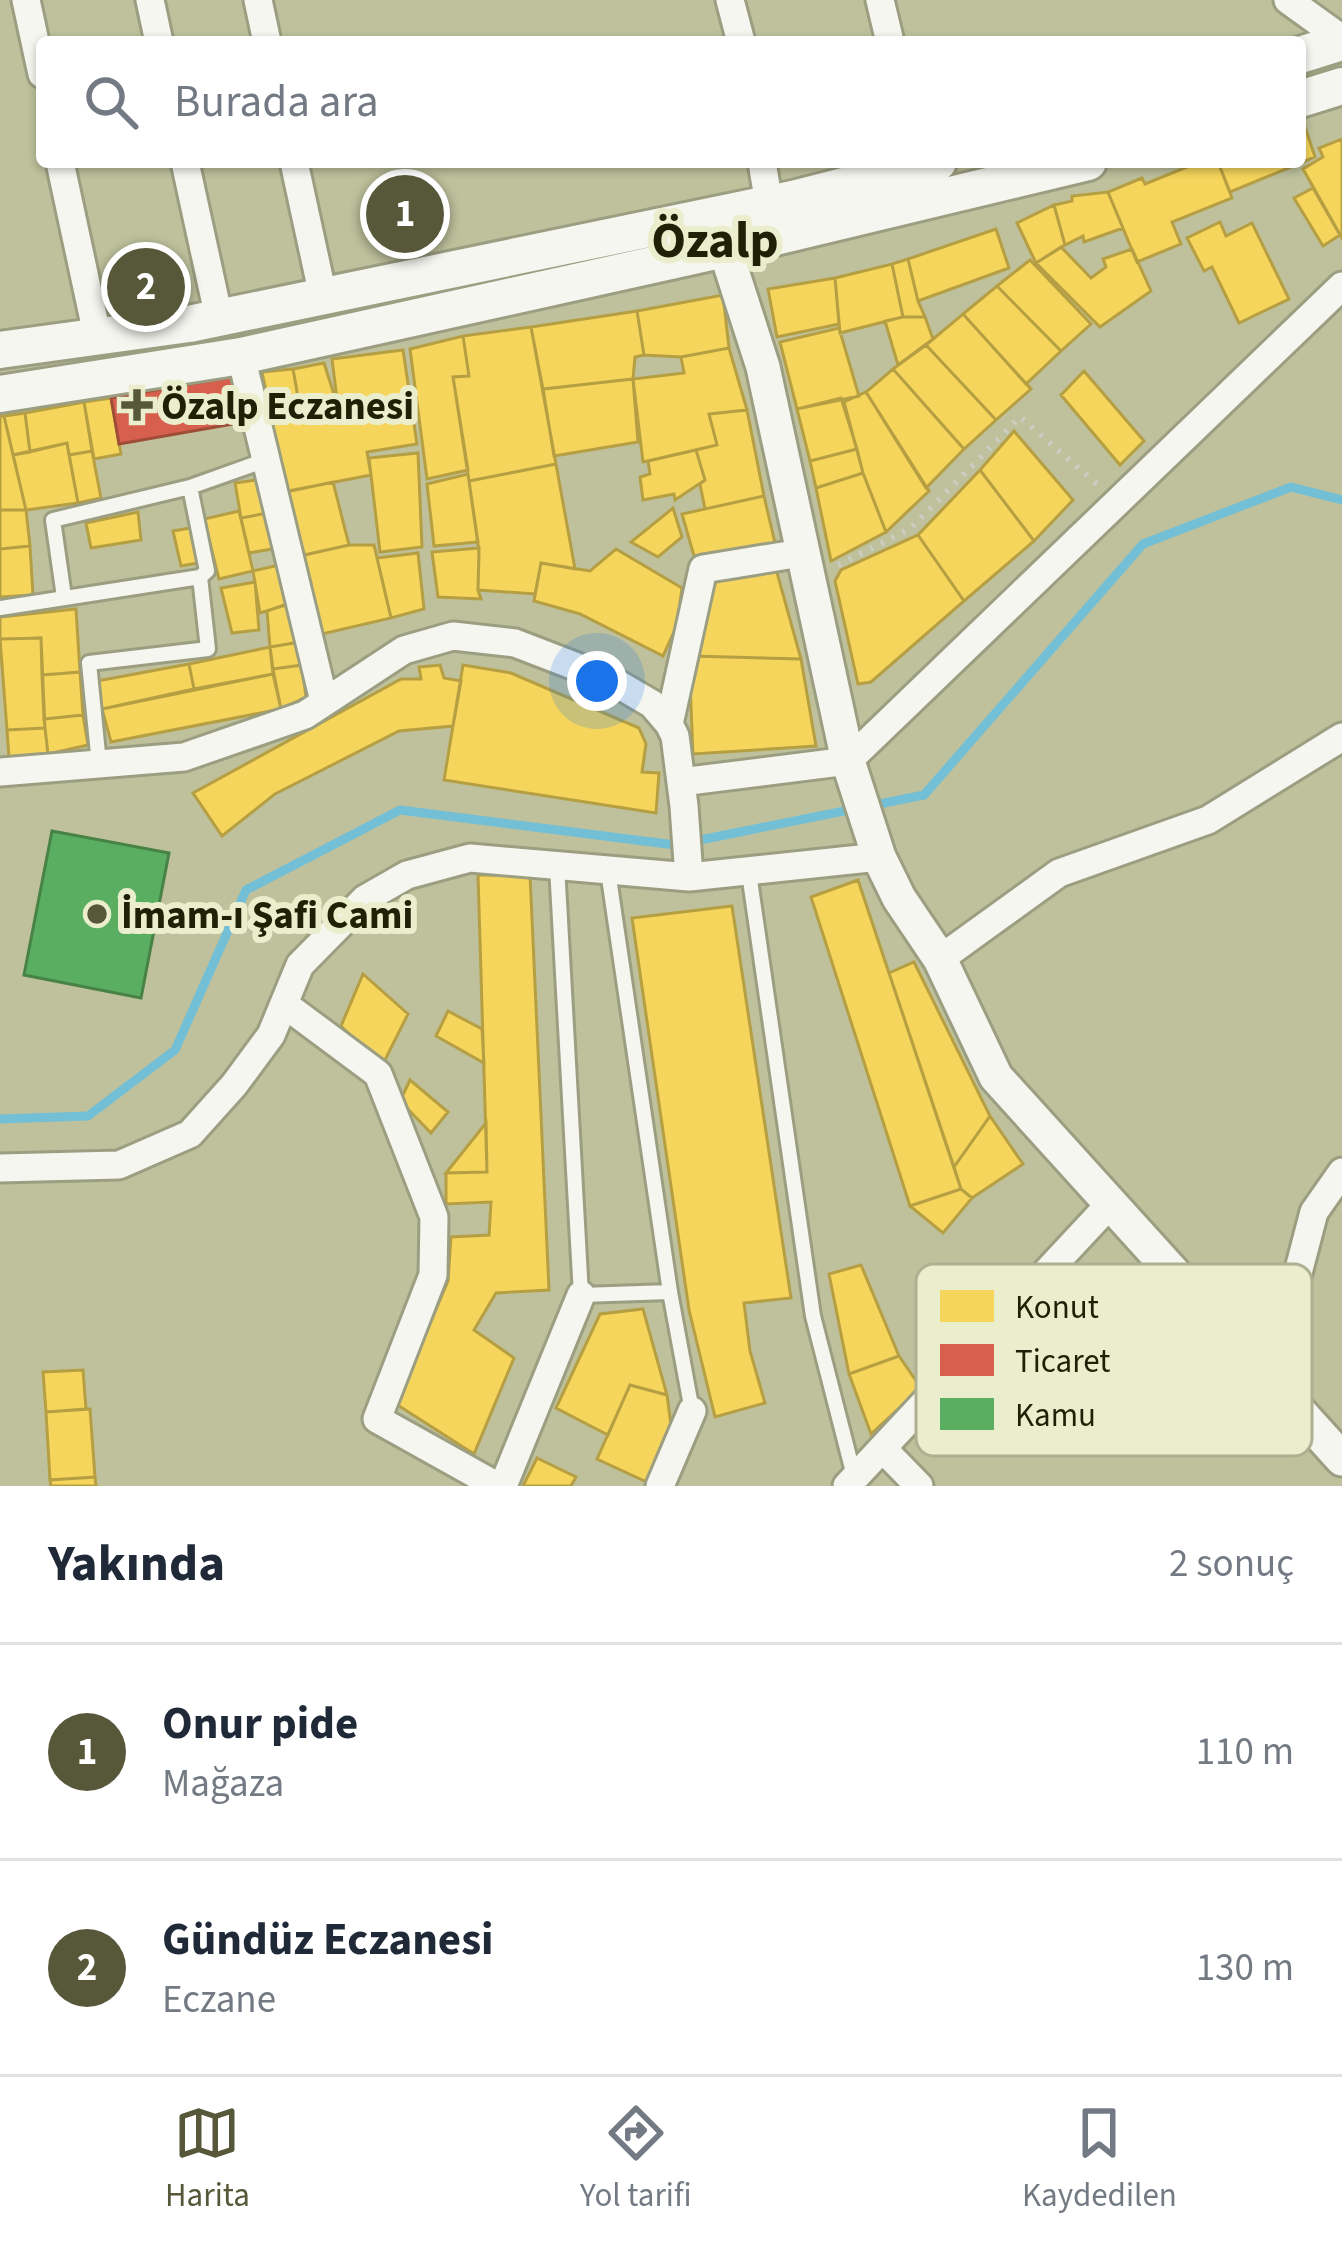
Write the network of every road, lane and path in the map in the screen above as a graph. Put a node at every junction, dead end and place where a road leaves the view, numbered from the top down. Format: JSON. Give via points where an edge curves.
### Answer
{"nodes":[{"id":1,"x":26,"y":0,"type":"edge"},
{"id":2,"x":150,"y":0,"type":"edge"},
{"id":3,"x":258,"y":0,"type":"edge"},
{"id":4,"x":730,"y":0,"type":"edge"},
{"id":5,"x":880,"y":0,"type":"edge"},
{"id":6,"x":1288,"y":0,"type":"edge"},
{"id":7,"x":158,"y":36,"type":"edge"},
{"id":8,"x":266,"y":36,"type":"edge"},
{"id":9,"x":739,"y":36,"type":"edge"},
{"id":10,"x":889,"y":36,"type":"edge"},
{"id":11,"x":1342,"y":41,"type":"edge"},
{"id":12,"x":36,"y":46,"type":"edge"},
{"id":13,"x":1306,"y":53,"type":"edge"},
{"id":14,"x":1342,"y":86,"type":"edge"},
{"id":15,"x":1306,"y":97,"type":"edge"},
{"id":16,"x":62,"y":168,"type":"edge"},
{"id":17,"x":186,"y":168,"type":"edge"},
{"id":18,"x":295,"y":168,"type":"edge"},
{"id":19,"x":763,"y":168,"type":"edge"},
{"id":20,"x":910,"y":168,"type":"edge"},
{"id":21,"x":1057,"y":168,"type":"edge"},
{"id":22,"x":770,"y":204,"type":"junction"},
{"id":23,"x":723,"y":232,"type":"junction"},
{"id":24,"x":1342,"y":286,"type":"edge"},
{"id":25,"x":323,"y":296,"type":"junction"},
{"id":26,"x":219,"y":318,"type":"junction"},
{"id":27,"x":98,"y":339,"type":"junction"},
{"id":28,"x":0,"y":350,"type":"edge"},
{"id":29,"x":241,"y":356,"type":"junction"},
{"id":30,"x":0,"y":394,"type":"edge"},
{"id":31,"x":266,"y":460,"type":"junction"},
{"id":32,"x":190,"y":488,"type":"junction"},
{"id":33,"x":1117,"y":502,"type":"junction"},
{"id":34,"x":805,"y":567,"type":"junction"},
{"id":35,"x":200,"y":577,"type":"junction"},
{"id":36,"x":64,"y":597,"type":"junction"},
{"id":37,"x":0,"y":608,"type":"edge"},
{"id":38,"x":324,"y":701,"type":"junction"},
{"id":39,"x":669,"y":724,"type":"junction"},
{"id":40,"x":1342,"y":737,"type":"edge"},
{"id":41,"x":848,"y":761,"type":"junction"},
{"id":42,"x":99,"y":764,"type":"junction"},
{"id":43,"x":0,"y":772,"type":"edge"},
{"id":44,"x":681,"y":782,"type":"junction"},
{"id":45,"x":879,"y":857,"type":"junction"},
{"id":46,"x":557,"y":866,"type":"junction"},
{"id":47,"x":608,"y":871,"type":"junction"},
{"id":48,"x":749,"y":873,"type":"junction"},
{"id":49,"x":689,"y":878,"type":"junction"},
{"id":50,"x":940,"y":958,"type":"junction"},
{"id":51,"x":284,"y":1004,"type":"junction"},
{"id":52,"x":0,"y":1168,"type":"edge"},
{"id":53,"x":1342,"y":1172,"type":"edge"},
{"id":54,"x":1111,"y":1203,"type":"junction"},
{"id":55,"x":1054,"y":1264,"type":"edge"},
{"id":56,"x":1166,"y":1264,"type":"edge"},
{"id":57,"x":1300,"y":1264,"type":"edge"},
{"id":58,"x":670,"y":1292,"type":"junction"},
{"id":59,"x":581,"y":1295,"type":"junction"},
{"id":60,"x":692,"y":1411,"type":"joint"},
{"id":61,"x":916,"y":1413,"type":"edge"},
{"id":62,"x":1312,"y":1426,"type":"edge"},
{"id":63,"x":883,"y":1449,"type":"junction"},
{"id":64,"x":1342,"y":1459,"type":"edge"},
{"id":65,"x":851,"y":1482,"type":"edge"},
{"id":66,"x":500,"y":1486,"type":"edge"},
{"id":67,"x":660,"y":1486,"type":"edge"},
{"id":68,"x":919,"y":1486,"type":"edge"}],
"edges":[{"from":1,"to":12,"type":"street"},
{"from":2,"to":7,"type":"street"},
{"from":3,"to":8,"type":"street"},
{"from":4,"to":9,"type":"street"},
{"from":5,"to":10,"type":"street"},
{"from":6,"to":11,"type":"street"},
{"from":11,"to":13,"type":"main road"},
{"from":14,"to":15,"type":"main road"},
{"from":16,"to":27,"type":"street"},
{"from":17,"to":26,"type":"street"},
{"from":18,"to":25,"type":"street"},
{"from":19,"to":22,"type":"street"},
{"from":20,"to":22,"type":"main road"},
{"from":21,"to":23,"type":"main road"},
{"from":22,"to":23,"type":"main road"},
{"from":23,"to":25,"type":"main road"},
{"from":23,"to":29,"type":"main road"},
{"from":23,"to":34,"type":"street","via":[[763,367]]},
{"from":24,"to":33,"type":"street"},
{"from":25,"to":26,"type":"main road"},
{"from":26,"to":27,"type":"main road"},
{"from":27,"to":28,"type":"main road"},
{"from":29,"to":30,"type":"main road"},
{"from":29,"to":31,"type":"street"},
{"from":31,"to":32,"type":"lane"},
{"from":31,"to":38,"type":"street"},
{"from":32,"to":35,"type":"lane","via":[[208,571]]},
{"from":32,"to":36,"type":"lane","via":[[53,520]]},
{"from":33,"to":34,"type":"path","via":[[1020,417],[910,529]]},
{"from":33,"to":41,"type":"street"},
{"from":34,"to":39,"type":"street","via":[[703,568]]},
{"from":34,"to":41,"type":"street"},
{"from":35,"to":36,"type":"lane"},
{"from":35,"to":42,"type":"lane","via":[[208,650],[89,663]]},
{"from":36,"to":37,"type":"lane"},
{"from":38,"to":39,"type":"street","via":[[404,650],[453,636],[515,643],[611,680]]},
{"from":38,"to":42,"type":"street","via":[[184,757]]},
{"from":39,"to":44,"type":"street"},
{"from":40,"to":50,"type":"street","via":[[1208,820],[1059,873]]},
{"from":41,"to":44,"type":"street"},
{"from":41,"to":45,"type":"street"},
{"from":42,"to":43,"type":"street"},
{"from":44,"to":49,"type":"street"},
{"from":45,"to":48,"type":"street"},
{"from":45,"to":50,"type":"street"},
{"from":46,"to":47,"type":"street"},
{"from":46,"to":51,"type":"street","via":[[470,858],[407,875],[365,899],[300,965]]},
{"from":46,"to":59,"type":"lane"},
{"from":47,"to":49,"type":"street"},
{"from":47,"to":58,"type":"lane"},
{"from":48,"to":49,"type":"street"},
{"from":48,"to":65,"type":"lane","via":[[813,1316]]},
{"from":50,"to":54,"type":"street","via":[[996,1077]]},
{"from":51,"to":52,"type":"street","via":[[271,1035],[190,1134],[119,1165]]},
{"from":51,"to":66,"type":"street","via":[[378,1074],[434,1217],[434,1275],[376,1420]]},
{"from":53,"to":57,"type":"street","via":[[1314,1212]]},
{"from":54,"to":55,"type":"street"},
{"from":54,"to":56,"type":"street"},
{"from":58,"to":59,"type":"lane"},
{"from":58,"to":60,"type":"lane"},
{"from":59,"to":66,"type":"street"},
{"from":60,"to":67,"type":"street"},
{"from":61,"to":63,"type":"street"},
{"from":62,"to":64,"type":"street"},
{"from":63,"to":65,"type":"street"},
{"from":63,"to":68,"type":"street"}]}
